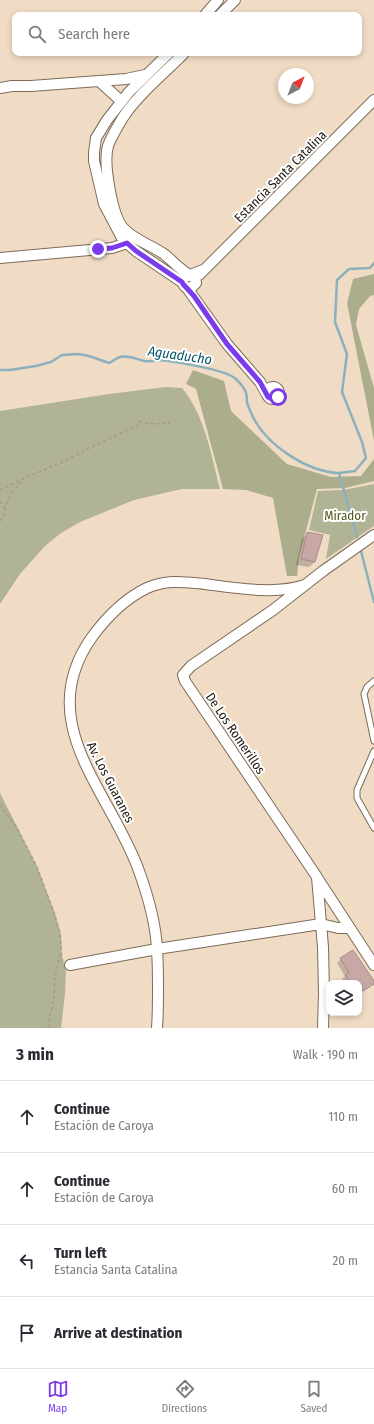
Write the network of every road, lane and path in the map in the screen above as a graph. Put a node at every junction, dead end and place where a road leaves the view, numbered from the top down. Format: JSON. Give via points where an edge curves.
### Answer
{"nodes":[{"id":1,"x":218,"y":0,"type":"edge"},
{"id":2,"x":234,"y":0,"type":"edge"},
{"id":3,"x":208,"y":12,"type":"edge"},
{"id":4,"x":223,"y":12,"type":"edge"},
{"id":5,"x":166,"y":56,"type":"edge"},
{"id":6,"x":181,"y":56,"type":"edge"},
{"id":7,"x":145,"y":76,"type":"junction"},
{"id":8,"x":99,"y":81,"type":"junction"},
{"id":9,"x":0,"y":89,"type":"edge"},
{"id":10,"x":374,"y":100,"type":"edge"},
{"id":11,"x":121,"y":101,"type":"junction"},
{"id":12,"x":130,"y":240,"type":"junction"},
{"id":13,"x":0,"y":258,"type":"edge"},
{"id":14,"x":190,"y":282,"type":"junction"},
{"id":15,"x":270,"y":390,"type":"dead end"},
{"id":16,"x":168,"y":423,"type":"dead end"},
{"id":17,"x":138,"y":425,"type":"junction"},
{"id":18,"x":143,"y":425,"type":"junction"},
{"id":19,"x":27,"y":477,"type":"junction"},
{"id":20,"x":0,"y":490,"type":"edge"},
{"id":21,"x":0,"y":501,"type":"edge"},
{"id":22,"x":6,"y":510,"type":"junction"},
{"id":23,"x":0,"y":521,"type":"edge"},
{"id":24,"x":374,"y":535,"type":"edge"},
{"id":25,"x":305,"y":585,"type":"junction"},
{"id":26,"x":374,"y":681,"type":"edge"},
{"id":27,"x":374,"y":736,"type":"edge"},
{"id":28,"x":374,"y":741,"type":"edge"},
{"id":29,"x":374,"y":751,"type":"edge"},
{"id":30,"x":0,"y":805,"type":"edge"},
{"id":31,"x":374,"y":828,"type":"edge"},
{"id":32,"x":317,"y":877,"type":"junction"},
{"id":33,"x":321,"y":924,"type":"junction"},
{"id":34,"x":349,"y":928,"type":"junction"},
{"id":35,"x":157,"y":949,"type":"junction"},
{"id":36,"x":61,"y":953,"type":"junction"},
{"id":37,"x":70,"y":965,"type":"joint"},
{"id":38,"x":374,"y":965,"type":"edge"},
{"id":39,"x":48,"y":1028,"type":"edge"},
{"id":40,"x":157,"y":1028,"type":"edge"},
{"id":41,"x":323,"y":1028,"type":"edge"}],
"edges":[{"from":1,"to":3,"type":"street"},
{"from":2,"to":4,"type":"street"},
{"from":5,"to":7,"type":"street"},
{"from":6,"to":12,"type":"street","via":[[128,110],[108,147],[107,160],[114,211]]},
{"from":7,"to":8,"type":"street"},
{"from":7,"to":11,"type":"street"},
{"from":8,"to":9,"type":"street"},
{"from":8,"to":11,"type":"street"},
{"from":10,"to":14,"type":"street","name":"Estancia Santa Catalina"},
{"from":11,"to":12,"type":"street","via":[[98,134],[94,152],[104,204],[119,233]]},
{"from":12,"to":13,"type":"street","via":[[112,248]]},
{"from":12,"to":14,"type":"street","via":[[136,251]]},
{"from":14,"to":15,"type":"street","via":[[194,296],[227,344]]},
{"from":16,"to":18,"type":"path"},
{"from":17,"to":18,"type":"path"},
{"from":17,"to":18,"type":"path","via":[[141,421]]},
{"from":17,"to":19,"type":"path"},
{"from":19,"to":20,"type":"path"},
{"from":19,"to":22,"type":"path","via":[[12,493]]},
{"from":21,"to":22,"type":"path"},
{"from":22,"to":23,"type":"path"},
{"from":24,"to":25,"type":"street","name":"De Los Romerillos"},
{"from":25,"to":32,"type":"street","name":"De Los Romerillos","via":[[191,666],[183,675]]},
{"from":25,"to":35,"type":"street","name":"Av. Los Guaranes","via":[[288,590],[275,590],[177,581],[158,584],[123,604],[107,620],[89,642],[75,668],[69,700],[73,732],[89,772],[139,870],[149,900]]},
{"from":26,"to":27,"type":"lane","via":[[364,694]]},
{"from":27,"to":28,"type":"lane"},
{"from":29,"to":31,"type":"lane","via":[[357,790],[357,798]]},
{"from":30,"to":36,"type":"path","via":[[16,826],[37,867],[60,934]]},
{"from":32,"to":33,"type":"street","name":"De Los Romerillos"},
{"from":32,"to":34,"type":"street"},
{"from":33,"to":34,"type":"street"},
{"from":33,"to":35,"type":"street"},
{"from":33,"to":41,"type":"street","name":"De Los Romerillos","via":[[324,968]]},
{"from":34,"to":38,"type":"street"},
{"from":35,"to":37,"type":"street"},
{"from":35,"to":40,"type":"street","name":"Av. Los Guaranes"},
{"from":36,"to":37,"type":"path","via":[[65,965]]},
{"from":36,"to":39,"type":"path"}]}
